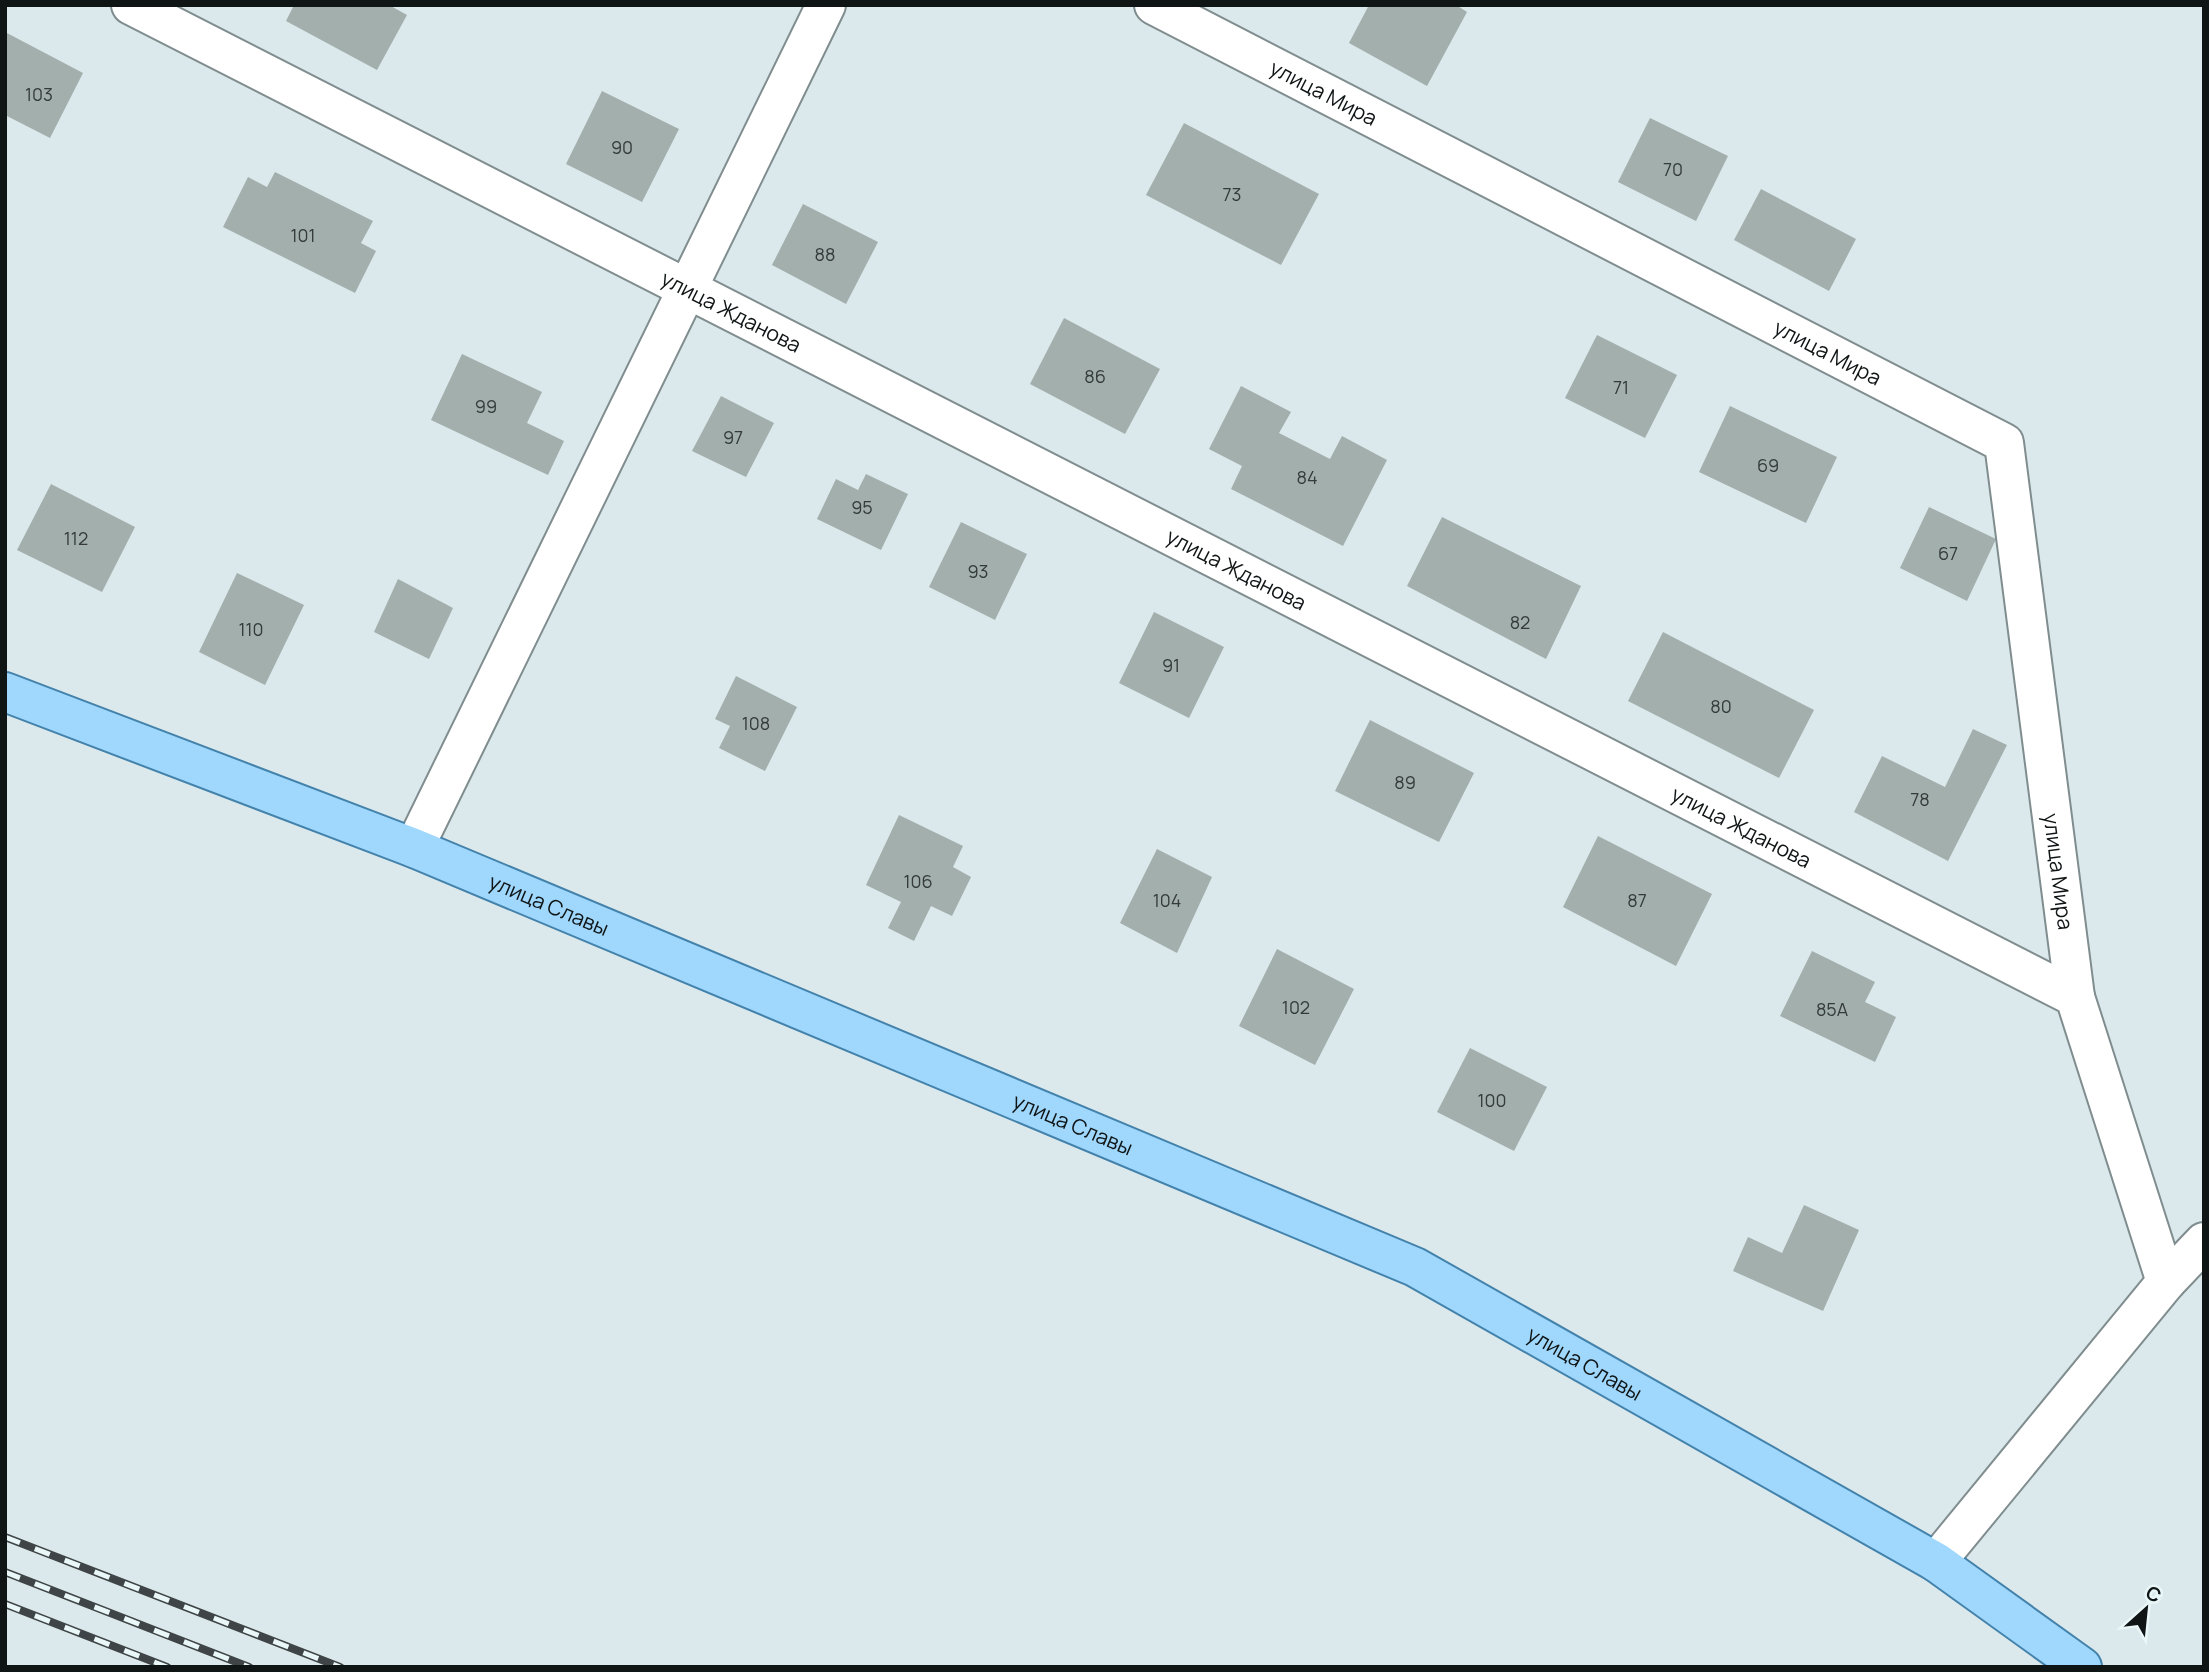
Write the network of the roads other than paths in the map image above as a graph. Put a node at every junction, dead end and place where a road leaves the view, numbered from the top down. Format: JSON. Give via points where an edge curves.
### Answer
{"nodes":[{"id":1,"x":131,"y":5,"type":"edge"},
{"id":2,"x":826,"y":5,"type":"edge"},
{"id":3,"x":1154,"y":5,"type":"edge"},
{"id":4,"x":687,"y":290,"type":"junction"},
{"id":5,"x":5,"y":692,"type":"edge"},
{"id":6,"x":414,"y":848,"type":"junction"},
{"id":7,"x":2075,"y":997,"type":"junction"},
{"id":8,"x":2204,"y":1242,"type":"edge"},
{"id":9,"x":2166,"y":1282,"type":"junction"},
{"id":10,"x":1936,"y":1562,"type":"junction"},
{"id":11,"x":2082,"y":1667,"type":"edge"}],
"edges":[{"from":1,"to":4,"type":"street","name":"улица Жданова"},
{"from":2,"to":4,"type":"street"},
{"from":3,"to":7,"type":"street","name":"улица Мира","via":[[2004,443]]},
{"from":4,"to":6,"type":"street"},
{"from":4,"to":7,"type":"street","name":"улица Жданова"},
{"from":5,"to":6,"type":"main road","name":"улица Славы"},
{"from":6,"to":10,"type":"main road","name":"улица Славы","via":[[1415,1267]]},
{"from":7,"to":9,"type":"street"},
{"from":8,"to":9,"type":"street"},
{"from":9,"to":10,"type":"street"},
{"from":10,"to":11,"type":"main road","name":"улица Славы"}]}
